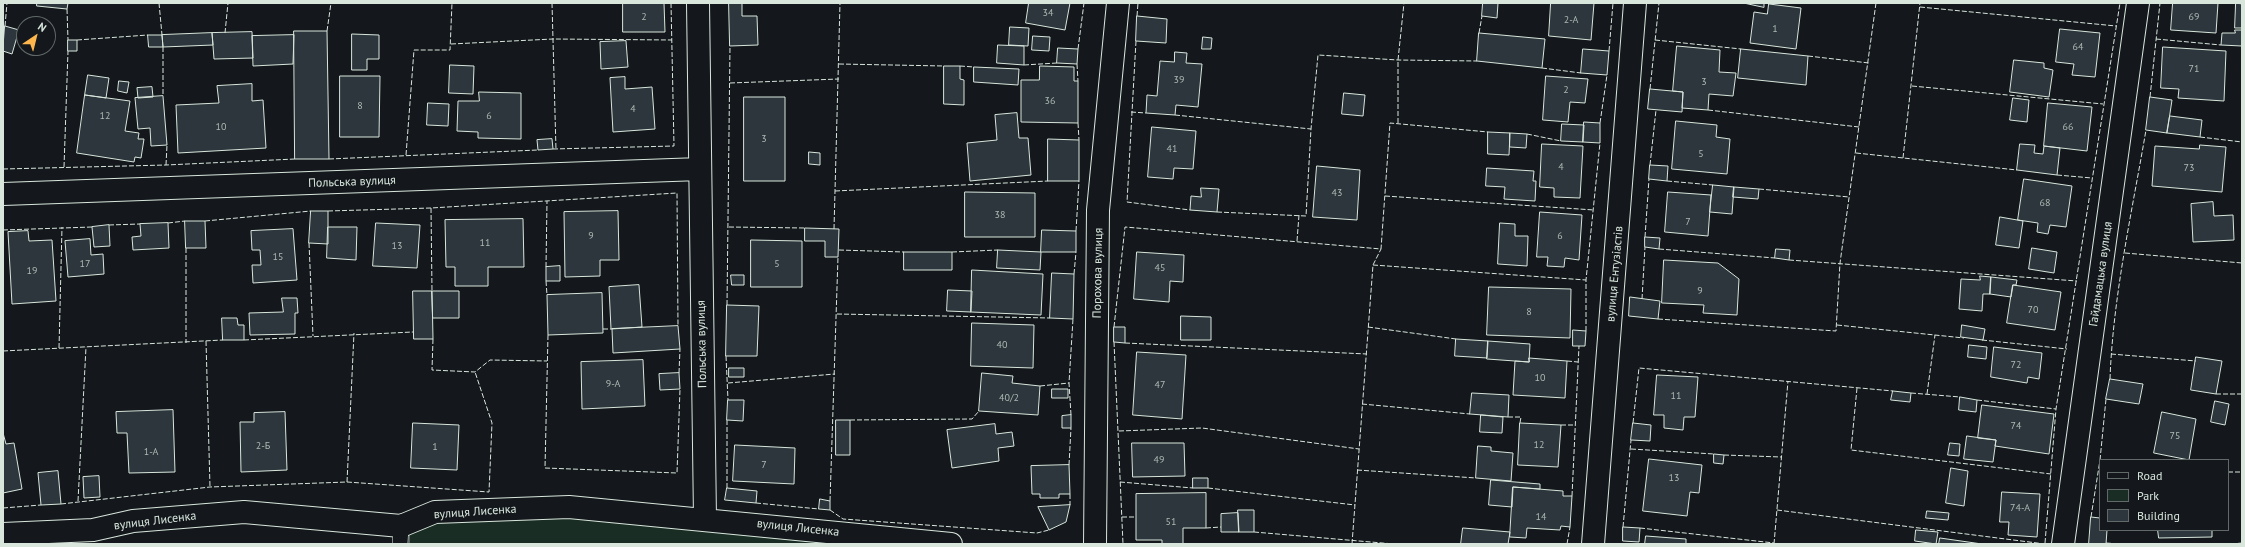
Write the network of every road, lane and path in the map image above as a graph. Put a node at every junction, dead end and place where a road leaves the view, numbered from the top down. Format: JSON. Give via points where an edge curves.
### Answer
{"nodes":[{"id":1,"x":698,"y":3,"type":"edge"},
{"id":2,"x":1118,"y":3,"type":"edge"},
{"id":3,"x":1636,"y":3,"type":"edge"},
{"id":4,"x":2138,"y":3,"type":"edge"},
{"id":5,"x":700,"y":169,"type":"junction"},
{"id":6,"x":3,"y":194,"type":"edge"},
{"id":7,"x":705,"y":519,"type":"junction"},
{"id":8,"x":3,"y":534,"type":"edge"},
{"id":9,"x":400,"y":535,"type":"edge"},
{"id":10,"x":951,"y":544,"type":"edge"},
{"id":11,"x":1095,"y":544,"type":"edge"},
{"id":12,"x":1593,"y":544,"type":"edge"},
{"id":13,"x":2064,"y":544,"type":"edge"}],
"edges":[{"from":1,"to":5,"type":"street","name":"Польська вулиця"},
{"from":2,"to":11,"type":"street","name":"Порохова вулиця","via":[[1098,210]]},
{"from":3,"to":12,"type":"street","name":"вулиця Ентузіастів"},
{"from":4,"to":13,"type":"street","name":"Гайдамацька вулиця"},
{"from":5,"to":6,"type":"street","name":"Польська вулиця"},
{"from":5,"to":7,"type":"street","name":"Польська вулиця"},
{"from":7,"to":9,"type":"street","name":"вулиця Лисенка","via":[[569,507],[435,512]]},
{"from":7,"to":10,"type":"street","name":"вулиця Лисенка"},
{"from":8,"to":9,"type":"street","name":"вулиця Лисенка","via":[[93,530],[133,522],[244,512]]}]}
